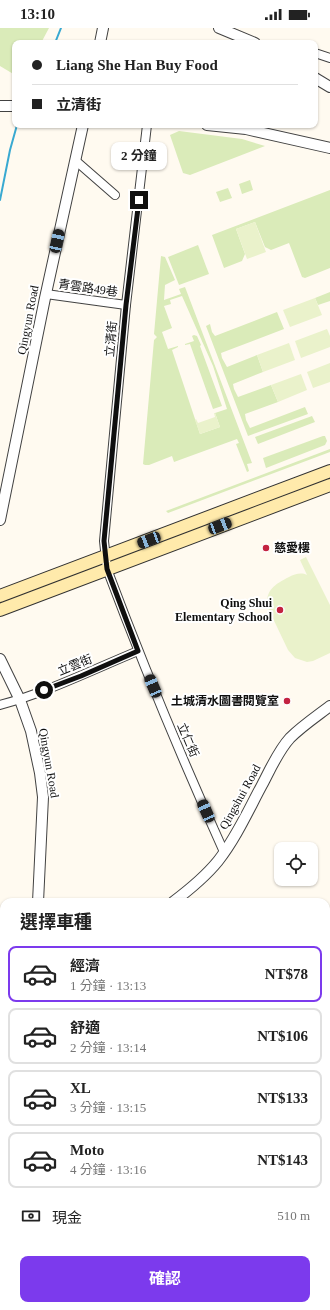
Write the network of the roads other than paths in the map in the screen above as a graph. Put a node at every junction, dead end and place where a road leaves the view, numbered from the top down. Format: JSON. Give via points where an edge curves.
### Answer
{"nodes":[{"id":1,"x":103,"y":28,"type":"edge"},
{"id":2,"x":219,"y":28,"type":"edge"},
{"id":3,"x":101,"y":40,"type":"edge"},
{"id":4,"x":248,"y":40,"type":"edge"},
{"id":5,"x":318,"y":54,"type":"edge"},
{"id":6,"x":330,"y":58,"type":"edge"},
{"id":7,"x":318,"y":80,"type":"edge"},
{"id":8,"x":330,"y":87,"type":"edge"},
{"id":9,"x":0,"y":106,"type":"edge"},
{"id":10,"x":12,"y":106,"type":"edge"},
{"id":11,"x":82,"y":128,"type":"edge"},
{"id":12,"x":147,"y":128,"type":"edge"},
{"id":13,"x":250,"y":128,"type":"edge"},
{"id":14,"x":330,"y":148,"type":"edge"},
{"id":15,"x":76,"y":161,"type":"junction"},
{"id":16,"x":115,"y":195,"type":"dead end"},
{"id":17,"x":46,"y":294,"type":"junction"},
{"id":18,"x":126,"y":305,"type":"junction"},
{"id":19,"x":330,"y":472,"type":"edge"},
{"id":20,"x":330,"y":485,"type":"edge"},
{"id":21,"x":0,"y":520,"type":"edge"},
{"id":22,"x":105,"y":556,"type":"junction"},
{"id":23,"x":107,"y":569,"type":"junction"},
{"id":24,"x":0,"y":596,"type":"edge"},
{"id":25,"x":0,"y":610,"type":"edge"},
{"id":26,"x":138,"y":651,"type":"junction"},
{"id":27,"x":0,"y":659,"type":"edge"},
{"id":28,"x":20,"y":700,"type":"junction"},
{"id":29,"x":0,"y":705,"type":"edge"},
{"id":30,"x":330,"y":706,"type":"edge"},
{"id":31,"x":224,"y":852,"type":"junction"},
{"id":32,"x":38,"y":898,"type":"edge"},
{"id":33,"x":178,"y":898,"type":"edge"}],
"edges":[{"from":1,"to":3,"type":"street"},
{"from":2,"to":4,"type":"street"},
{"from":5,"to":6,"type":"street"},
{"from":7,"to":8,"type":"street"},
{"from":9,"to":10,"type":"street"},
{"from":11,"to":15,"type":"street","name":"Qingyun Road"},
{"from":12,"to":18,"type":"street","name":"立清街"},
{"from":13,"to":14,"type":"street"},
{"from":15,"to":16,"type":"street"},
{"from":15,"to":17,"type":"street","name":"Qingyun Road"},
{"from":17,"to":18,"type":"street","name":"青雲路49巷"},
{"from":17,"to":21,"type":"street","name":"Qingyun Road"},
{"from":18,"to":22,"type":"street","name":"立清街","via":[[104,541]]},
{"from":19,"to":22,"type":"main road"},
{"from":20,"to":23,"type":"main road"},
{"from":22,"to":23,"type":"street","name":"立清街"},
{"from":22,"to":24,"type":"main road"},
{"from":23,"to":25,"type":"main road"},
{"from":23,"to":26,"type":"street","name":"立仁街"},
{"from":26,"to":28,"type":"street","name":"立雲街"},
{"from":26,"to":31,"type":"street","name":"立仁街"},
{"from":27,"to":28,"type":"street","name":"Qingyun Road"},
{"from":28,"to":29,"type":"street","name":"立雲街"},
{"from":28,"to":32,"type":"street","name":"Qingyun Road","via":[[31,731],[43,797]]},
{"from":30,"to":31,"type":"street","name":"Qingshui Road","via":[[290,738],[282,749]]},
{"from":31,"to":33,"type":"street","name":"Qingshui Road","via":[[208,872]]}]}
